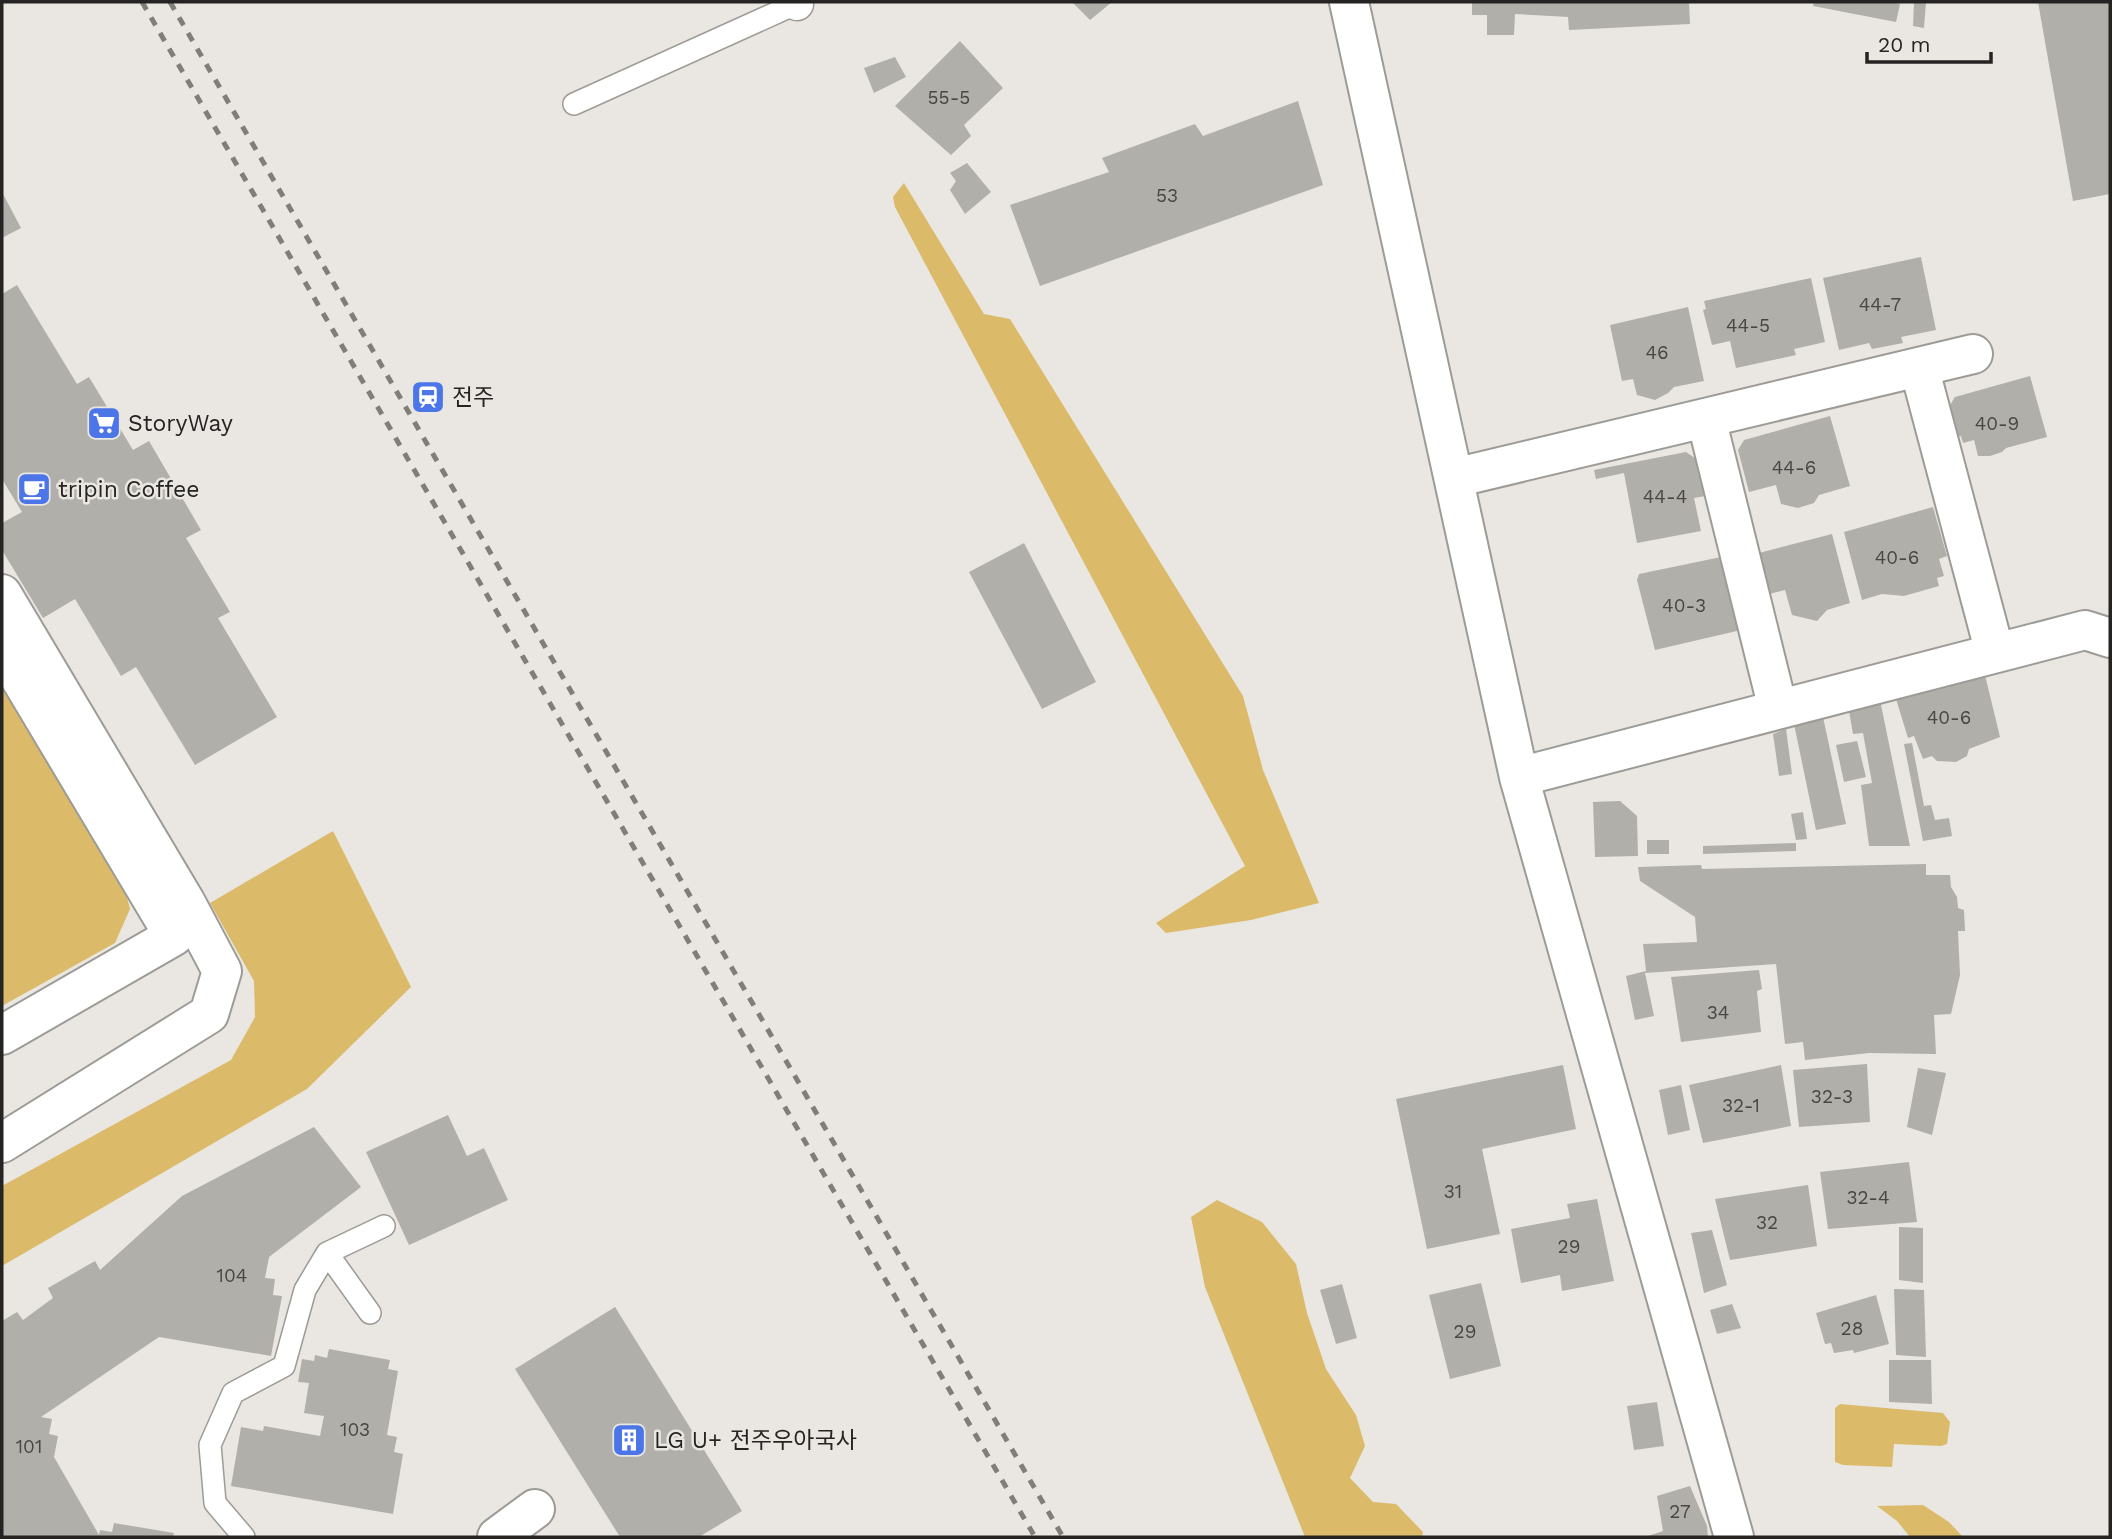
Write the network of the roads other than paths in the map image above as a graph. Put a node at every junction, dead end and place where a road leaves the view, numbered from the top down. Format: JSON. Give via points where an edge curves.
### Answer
{"nodes":[{"id":1,"x":798,"y":2,"type":"edge"},
{"id":2,"x":1349,"y":2,"type":"edge"},
{"id":3,"x":574,"y":104,"type":"dead end"},
{"id":4,"x":1973,"y":354,"type":"dead end"},
{"id":5,"x":1919,"y":367,"type":"junction"},
{"id":6,"x":1706,"y":418,"type":"junction"},
{"id":7,"x":1454,"y":478,"type":"junction"},
{"id":8,"x":2,"y":594,"type":"edge"},
{"id":9,"x":2110,"y":638,"type":"edge"},
{"id":10,"x":2,"y":648,"type":"edge"},
{"id":11,"x":1995,"y":653,"type":"junction"},
{"id":12,"x":1778,"y":709,"type":"junction"},
{"id":13,"x":1519,"y":777,"type":"junction"},
{"id":14,"x":2,"y":1035,"type":"edge"},
{"id":15,"x":2,"y":1143,"type":"edge"},
{"id":16,"x":384,"y":1226,"type":"dead end"},
{"id":17,"x":327,"y":1253,"type":"junction"},
{"id":18,"x":370,"y":1313,"type":"dead end"},
{"id":19,"x":535,"y":1509,"type":"dead end"},
{"id":20,"x":244,"y":1537,"type":"edge"},
{"id":21,"x":497,"y":1537,"type":"edge"},
{"id":22,"x":1734,"y":1537,"type":"edge"}],
"edges":[{"from":1,"to":3,"type":"lane"},
{"from":2,"to":7,"type":"street"},
{"from":4,"to":5,"type":"street"},
{"from":5,"to":6,"type":"street"},
{"from":5,"to":11,"type":"street"},
{"from":6,"to":7,"type":"street"},
{"from":6,"to":12,"type":"street"},
{"from":7,"to":13,"type":"street"},
{"from":8,"to":15,"type":"street","via":[[186,902],[222,971],[209,1014]]},
{"from":9,"to":11,"type":"street","via":[[2085,629]]},
{"from":10,"to":14,"type":"street","via":[[174,936]]},
{"from":11,"to":12,"type":"street"},
{"from":12,"to":13,"type":"street"},
{"from":13,"to":22,"type":"street"},
{"from":16,"to":17,"type":"lane"},
{"from":17,"to":18,"type":"lane"},
{"from":17,"to":20,"type":"lane","via":[[305,1290],[284,1366],[233,1393],[210,1445],[215,1503]]},
{"from":19,"to":21,"type":"street"}]}
